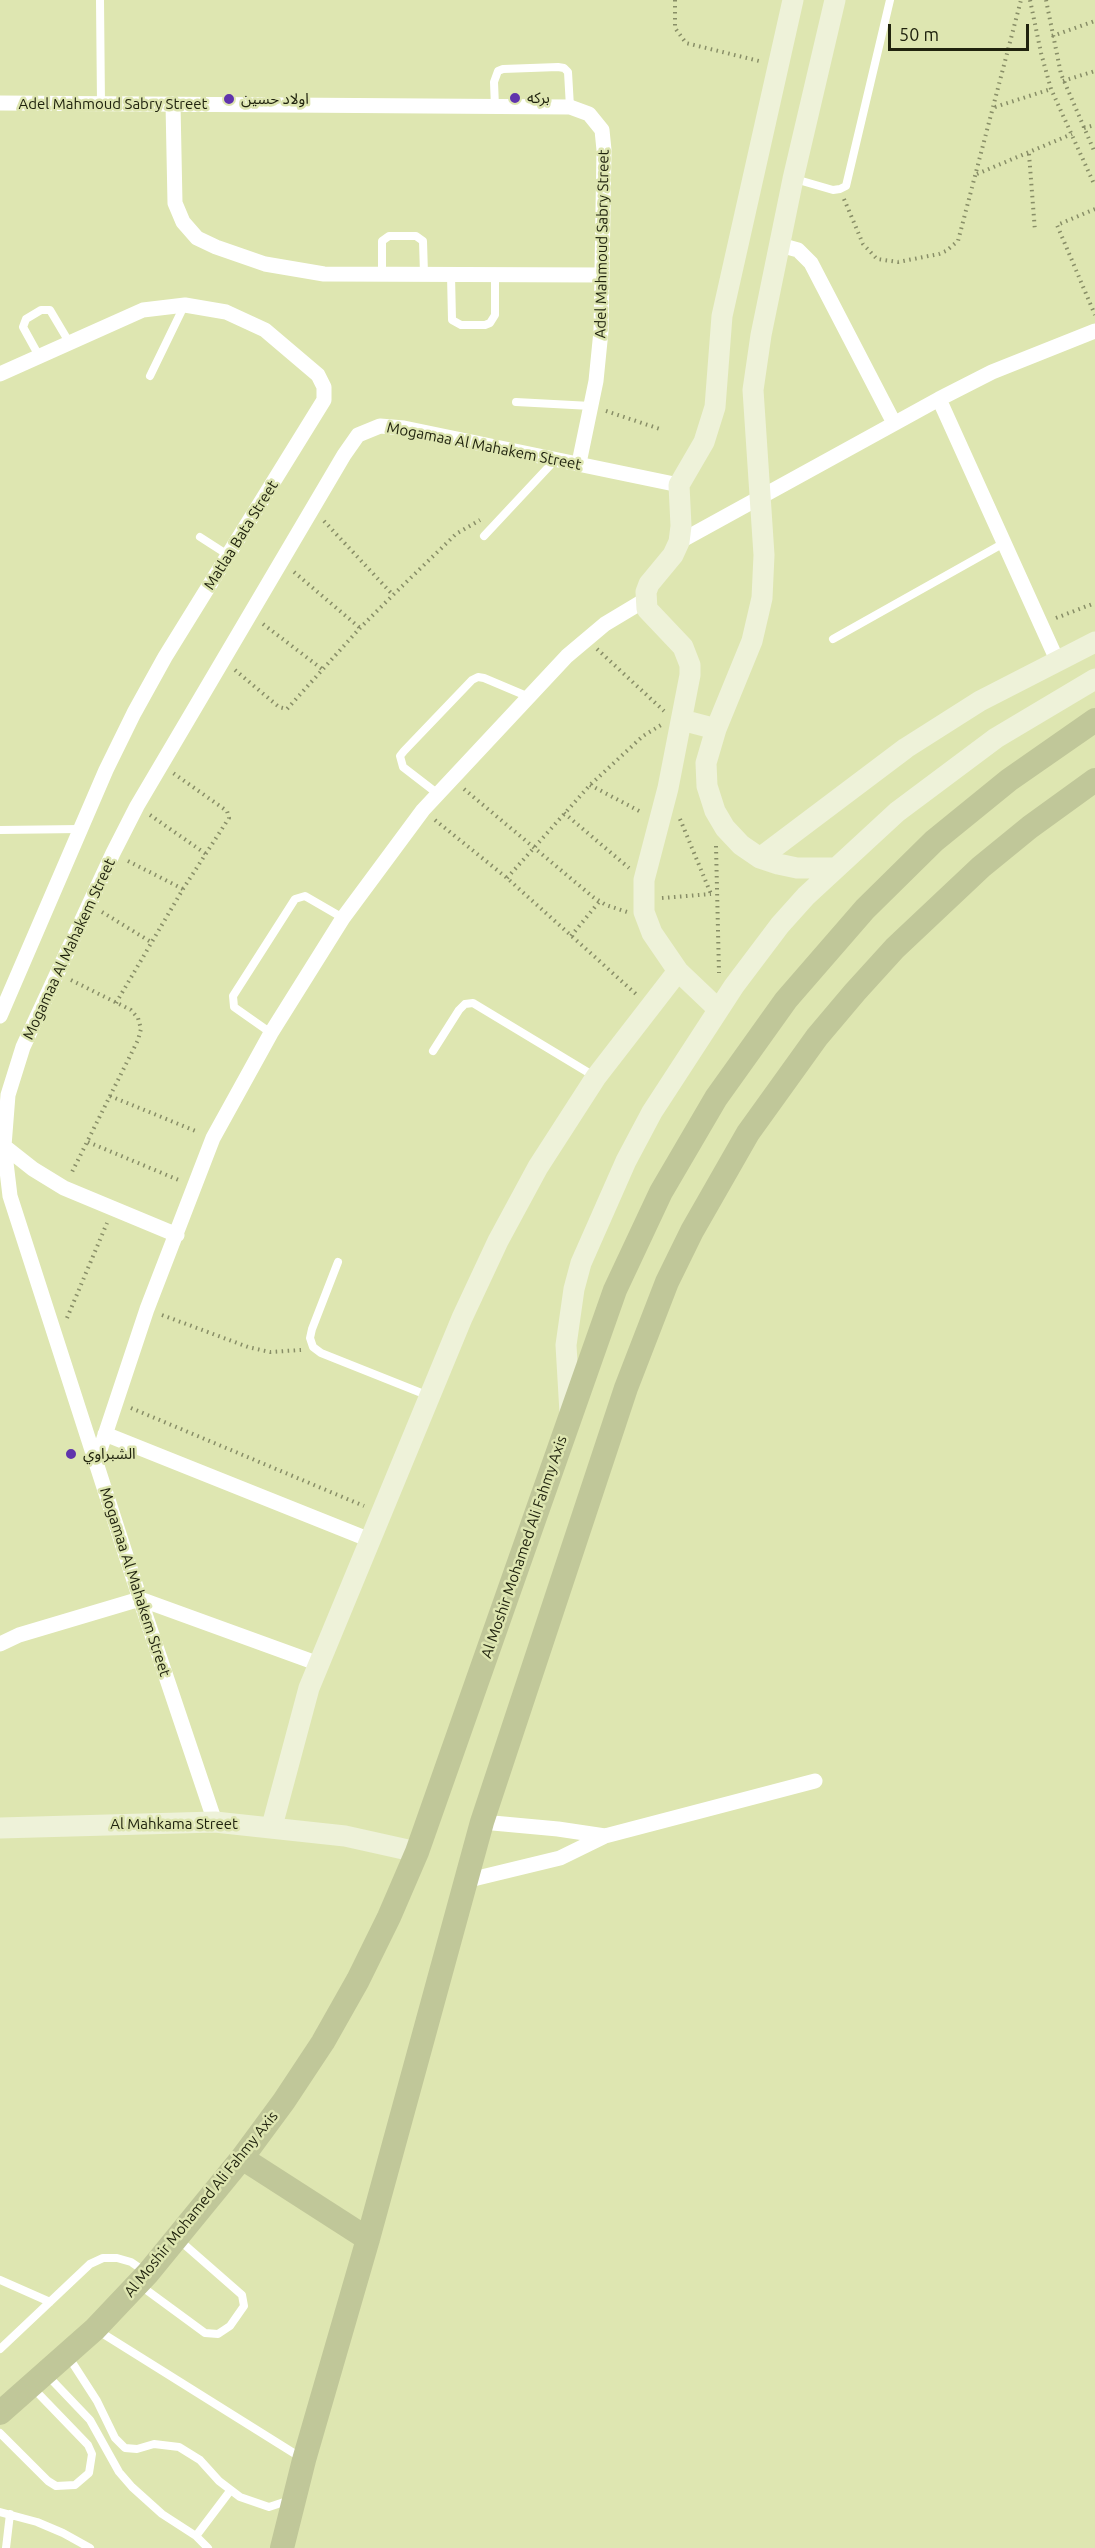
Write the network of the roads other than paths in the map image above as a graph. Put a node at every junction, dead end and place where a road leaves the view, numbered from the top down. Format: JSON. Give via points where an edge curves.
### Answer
{"nodes":[{"id":1,"x":100,"y":0,"type":"edge"},
{"id":2,"x":793,"y":0,"type":"edge"},
{"id":3,"x":835,"y":0,"type":"edge"},
{"id":4,"x":890,"y":0,"type":"edge"},
{"id":5,"x":0,"y":103,"type":"edge"},
{"id":6,"x":101,"y":104,"type":"junction"},
{"id":7,"x":173,"y":104,"type":"junction"},
{"id":8,"x":495,"y":107,"type":"junction"},
{"id":9,"x":570,"y":108,"type":"junction"},
{"id":10,"x":793,"y":178,"type":"junction"},
{"id":11,"x":780,"y":245,"type":"junction"},
{"id":12,"x":382,"y":274,"type":"junction"},
{"id":13,"x":424,"y":274,"type":"junction"},
{"id":14,"x":451,"y":275,"type":"junction"},
{"id":15,"x":495,"y":275,"type":"junction"},
{"id":16,"x":602,"y":275,"type":"junction"},
{"id":17,"x":185,"y":305,"type":"junction"},
{"id":18,"x":1095,"y":331,"type":"edge"},
{"id":19,"x":69,"y":342,"type":"junction"},
{"id":20,"x":39,"y":356,"type":"junction"},
{"id":21,"x":0,"y":374,"type":"edge"},
{"id":22,"x":150,"y":376,"type":"dead end"},
{"id":23,"x":718,"y":388,"type":"junction"},
{"id":24,"x":753,"y":390,"type":"junction"},
{"id":25,"x":939,"y":399,"type":"junction"},
{"id":26,"x":516,"y":402,"type":"dead end"},
{"id":27,"x":591,"y":406,"type":"junction"},
{"id":28,"x":894,"y":423,"type":"junction"},
{"id":29,"x":556,"y":459,"type":"junction"},
{"id":30,"x":579,"y":464,"type":"junction"},
{"id":31,"x":679,"y":485,"type":"junction"},
{"id":32,"x":760,"y":496,"type":"junction"},
{"id":33,"x":484,"y":536,"type":"dead end"},
{"id":34,"x":200,"y":537,"type":"dead end"},
{"id":35,"x":679,"y":542,"type":"junction"},
{"id":36,"x":1004,"y":543,"type":"junction"},
{"id":37,"x":228,"y":555,"type":"junction"},
{"id":38,"x":645,"y":600,"type":"junction"},
{"id":39,"x":833,"y":639,"type":"dead end"},
{"id":40,"x":1095,"y":642,"type":"edge"},
{"id":41,"x":1058,"y":660,"type":"junction"},
{"id":42,"x":1095,"y":680,"type":"edge"},
{"id":43,"x":529,"y":697,"type":"junction"},
{"id":44,"x":678,"y":720,"type":"junction"},
{"id":45,"x":1095,"y":720,"type":"edge"},
{"id":46,"x":716,"y":729,"type":"junction"},
{"id":47,"x":1095,"y":780,"type":"edge"},
{"id":48,"x":438,"y":794,"type":"junction"},
{"id":49,"x":80,"y":829,"type":"junction"},
{"id":50,"x":0,"y":830,"type":"edge"},
{"id":51,"x":760,"y":858,"type":"junction"},
{"id":52,"x":836,"y":868,"type":"junction"},
{"id":53,"x":342,"y":918,"type":"junction"},
{"id":54,"x":678,"y":971,"type":"junction"},
{"id":55,"x":719,"y":1008,"type":"junction"},
{"id":56,"x":0,"y":1016,"type":"edge"},
{"id":57,"x":271,"y":1033,"type":"junction"},
{"id":58,"x":433,"y":1051,"type":"dead end"},
{"id":59,"x":596,"y":1077,"type":"junction"},
{"id":60,"x":2,"y":1144,"type":"edge"},
{"id":61,"x":177,"y":1235,"type":"junction"},
{"id":62,"x":338,"y":1262,"type":"dead end"},
{"id":63,"x":430,"y":1397,"type":"junction"},
{"id":64,"x":570,"y":1414,"type":"junction"},
{"id":65,"x":105,"y":1434,"type":"junction"},
{"id":66,"x":96,"y":1462,"type":"junction"},
{"id":67,"x":370,"y":1540,"type":"junction"},
{"id":68,"x":140,"y":1599,"type":"junction"},
{"id":69,"x":2,"y":1641,"type":"edge"},
{"id":70,"x":319,"y":1664,"type":"junction"},
{"id":71,"x":815,"y":1780,"type":"dead end"},
{"id":72,"x":215,"y":1822,"type":"junction"},
{"id":73,"x":482,"y":1822,"type":"junction"},
{"id":74,"x":272,"y":1827,"type":"junction"},
{"id":75,"x":0,"y":1828,"type":"edge"},
{"id":76,"x":605,"y":1836,"type":"junction"},
{"id":77,"x":417,"y":1852,"type":"junction"},
{"id":78,"x":465,"y":1881,"type":"junction"},
{"id":79,"x":242,"y":2158,"type":"junction"},
{"id":80,"x":177,"y":2238,"type":"junction"},
{"id":81,"x":368,"y":2239,"type":"junction"},
{"id":82,"x":143,"y":2279,"type":"junction"},
{"id":83,"x":0,"y":2280,"type":"edge"},
{"id":84,"x":50,"y":2302,"type":"junction"},
{"id":85,"x":95,"y":2329,"type":"junction"},
{"id":86,"x":0,"y":2349,"type":"edge"},
{"id":87,"x":67,"y":2355,"type":"junction"},
{"id":88,"x":39,"y":2380,"type":"junction"},
{"id":89,"x":0,"y":2413,"type":"edge"},
{"id":90,"x":0,"y":2433,"type":"edge"},
{"id":91,"x":120,"y":2444,"type":"junction"},
{"id":92,"x":109,"y":2455,"type":"junction"},
{"id":93,"x":304,"y":2460,"type":"junction"},
{"id":94,"x":230,"y":2491,"type":"junction"},
{"id":95,"x":297,"y":2494,"type":"junction"},
{"id":96,"x":0,"y":2512,"type":"edge"},
{"id":97,"x":10,"y":2514,"type":"junction"},
{"id":98,"x":196,"y":2536,"type":"junction"},
{"id":99,"x":6,"y":2548,"type":"edge"},
{"id":100,"x":90,"y":2548,"type":"edge"},
{"id":101,"x":208,"y":2548,"type":"edge"},
{"id":102,"x":282,"y":2548,"type":"edge"}],
"edges":[{"from":1,"to":6,"type":"lane"},
{"from":2,"to":23,"type":"street","via":[[722,316]]},
{"from":3,"to":10,"type":"street"},
{"from":4,"to":10,"type":"lane","via":[[846,186],[833,190]]},
{"from":5,"to":6,"type":"street","name":"Adel Mahmoud Sabry Street"},
{"from":6,"to":7,"type":"street","name":"Adel Mahmoud Sabry Street"},
{"from":7,"to":8,"type":"street","name":"Adel Mahmoud Sabry Street"},
{"from":7,"to":12,"type":"street","via":[[175,203],[183,222],[197,238],[294,271]]},
{"from":8,"to":9,"type":"street","name":"Adel Mahmoud Sabry Street"},
{"from":8,"to":9,"type":"lane","via":[[494,82],[498,71],[558,67],[568,72]]},
{"from":9,"to":16,"type":"street","name":"Adel Mahmoud Sabry Street","via":[[589,114],[602,130]]},
{"from":10,"to":11,"type":"street"},
{"from":11,"to":24,"type":"street"},
{"from":11,"to":28,"type":"street","via":[[798,250],[811,263]]},
{"from":12,"to":13,"type":"street"},
{"from":12,"to":13,"type":"lane","via":[[382,241],[389,236],[416,236],[423,241]]},
{"from":13,"to":14,"type":"street"},
{"from":14,"to":15,"type":"street"},
{"from":14,"to":15,"type":"lane","via":[[451,315],[461,325],[485,325],[493,319]]},
{"from":15,"to":16,"type":"street"},
{"from":16,"to":27,"type":"street","name":"Adel Mahmoud Sabry Street","via":[[600,356]]},
{"from":17,"to":19,"type":"street","name":"Matlaa Bata Street","via":[[143,310]]},
{"from":17,"to":22,"type":"lane"},
{"from":17,"to":37,"type":"street","name":"Matlaa Bata Street","via":[[226,312],[264,330],[318,375],[324,387],[324,400],[318,411]]},
{"from":18,"to":25,"type":"street","via":[[993,372]]},
{"from":19,"to":20,"type":"street","name":"Matlaa Bata Street"},
{"from":19,"to":20,"type":"lane","via":[[50,310],[41,310],[26,319],[23,327]]},
{"from":20,"to":21,"type":"street","name":"Matlaa Bata Street"},
{"from":23,"to":24,"type":"street"},
{"from":23,"to":31,"type":"street","via":[[704,442]]},
{"from":24,"to":32,"type":"street"},
{"from":25,"to":28,"type":"street"},
{"from":25,"to":36,"type":"street"},
{"from":26,"to":27,"type":"lane"},
{"from":27,"to":30,"type":"street","name":"Adel Mahmoud Sabry Street"},
{"from":28,"to":32,"type":"street"},
{"from":29,"to":30,"type":"street","name":"Mogamaa Al Mahakem Street"},
{"from":29,"to":33,"type":"lane"},
{"from":29,"to":60,"type":"street","name":"Mogamaa Al Mahakem Street","via":[[404,428],[380,426],[358,435],[160,764],[112,853],[23,1047],[8,1095]]},
{"from":30,"to":31,"type":"street","name":"Mogamaa Al Mahakem Street"},
{"from":31,"to":35,"type":"street"},
{"from":32,"to":35,"type":"street"},
{"from":32,"to":46,"type":"street","via":[[764,577],[758,620]]},
{"from":34,"to":37,"type":"lane"},
{"from":35,"to":38,"type":"street","via":[[649,584]]},
{"from":36,"to":39,"type":"lane"},
{"from":36,"to":41,"type":"street"},
{"from":37,"to":49,"type":"street","name":"Matlaa Bata Street","via":[[134,713]]},
{"from":38,"to":43,"type":"street","via":[[585,639]]},
{"from":38,"to":44,"type":"street","via":[[653,616],[677,638],[687,656],[690,675]]},
{"from":40,"to":41,"type":"street"},
{"from":41,"to":51,"type":"street","via":[[980,701],[906,748]]},
{"from":42,"to":52,"type":"street","via":[[1031,716],[963,762],[897,812]]},
{"from":43,"to":48,"type":"street"},
{"from":43,"to":48,"type":"lane","via":[[478,677],[404,751],[400,756],[403,767]]},
{"from":44,"to":46,"type":"street"},
{"from":44,"to":54,"type":"street","via":[[644,898],[652,933]]},
{"from":45,"to":64,"type":"main road","name":"Al Moshir Mohamed Ali Fahmy Axis","via":[[1009,780],[934,841],[865,909],[786,1000],[716,1098],[661,1192],[615,1290]]},
{"from":46,"to":51,"type":"street","via":[[706,763],[707,786],[715,811],[741,845]]},
{"from":47,"to":73,"type":"main road","via":[[981,867],[895,948],[817,1037],[719,1181],[645,1335]]},
{"from":48,"to":53,"type":"street"},
{"from":49,"to":50,"type":"lane"},
{"from":49,"to":56,"type":"street","name":"Matlaa Bata Street"},
{"from":51,"to":52,"type":"street","via":[[797,868]]},
{"from":52,"to":55,"type":"street","via":[[780,925]]},
{"from":53,"to":57,"type":"street"},
{"from":53,"to":57,"type":"lane","via":[[304,896],[295,899],[233,996],[234,1007]]},
{"from":54,"to":55,"type":"street"},
{"from":54,"to":59,"type":"street"},
{"from":55,"to":64,"type":"street","via":[[636,1141],[581,1263],[573,1289],[566,1345]]},
{"from":57,"to":61,"type":"street","via":[[213,1138]]},
{"from":58,"to":59,"type":"lane","via":[[459,1010],[473,1003]]},
{"from":59,"to":63,"type":"street","via":[[538,1167],[498,1241]]},
{"from":60,"to":61,"type":"street","via":[[64,1188]]},
{"from":60,"to":66,"type":"street","name":"Mogamaa Al Mahakem Street","via":[[10,1196]]},
{"from":61,"to":65,"type":"street","via":[[147,1309]]},
{"from":62,"to":63,"type":"lane","via":[[309,1338],[313,1347]]},
{"from":63,"to":67,"type":"street"},
{"from":64,"to":77,"type":"main road","name":"Al Moshir Mohamed Ali Fahmy Axis"},
{"from":65,"to":66,"type":"street"},
{"from":65,"to":67,"type":"street"},
{"from":66,"to":68,"type":"street","name":"Mogamaa Al Mahakem Street"},
{"from":67,"to":70,"type":"street"},
{"from":68,"to":69,"type":"street"},
{"from":68,"to":70,"type":"street"},
{"from":68,"to":72,"type":"street","name":"Mogamaa Al Mahakem Street"},
{"from":70,"to":74,"type":"street","via":[[301,1713]]},
{"from":71,"to":76,"type":"street"},
{"from":72,"to":74,"type":"street","name":"Al Mahkama Street"},
{"from":72,"to":75,"type":"street","name":"Al Mahkama Street"},
{"from":73,"to":76,"type":"street"},
{"from":73,"to":78,"type":"main road"},
{"from":74,"to":77,"type":"street","name":"Al Mahkama Street","via":[[345,1836]]},
{"from":76,"to":78,"type":"street","via":[[560,1858]]},
{"from":77,"to":79,"type":"main road","name":"Al Moshir Mohamed Ali Fahmy Axis","via":[[384,1928],[323,2042]]},
{"from":78,"to":81,"type":"main road"},
{"from":79,"to":80,"type":"main road","name":"Al Moshir Mohamed Ali Fahmy Axis"},
{"from":79,"to":81,"type":"main road"},
{"from":80,"to":82,"type":"main road","name":"Al Moshir Mohamed Ali Fahmy Axis"},
{"from":80,"to":82,"type":"lane","via":[[242,2295],[244,2306],[230,2326],[218,2334],[205,2333]]},
{"from":81,"to":93,"type":"main road"},
{"from":82,"to":84,"type":"lane","via":[[131,2262],[103,2258],[90,2264]]},
{"from":82,"to":85,"type":"main road","name":"Al Moshir Mohamed Ali Fahmy Axis"},
{"from":83,"to":84,"type":"lane"},
{"from":84,"to":86,"type":"lane"},
{"from":85,"to":87,"type":"main road","name":"Al Moshir Mohamed Ali Fahmy Axis"},
{"from":85,"to":93,"type":"lane"},
{"from":87,"to":88,"type":"main road","name":"Al Moshir Mohamed Ali Fahmy Axis"},
{"from":87,"to":91,"type":"lane"},
{"from":88,"to":89,"type":"main road","name":"Al Moshir Mohamed Ali Fahmy Axis"},
{"from":88,"to":90,"type":"lane","via":[[88,2445],[92,2454],[89,2473],[75,2485],[56,2486]]},
{"from":88,"to":92,"type":"lane","via":[[90,2420]]},
{"from":91,"to":92,"type":"lane"},
{"from":91,"to":94,"type":"lane","via":[[131,2450],[154,2444],[179,2447],[200,2460]]},
{"from":92,"to":98,"type":"lane","via":[[146,2501]]},
{"from":93,"to":95,"type":"main road"},
{"from":94,"to":95,"type":"lane","via":[[250,2502],[269,2506],[284,2503]]},
{"from":94,"to":98,"type":"lane"},
{"from":95,"to":102,"type":"main road"},
{"from":96,"to":97,"type":"lane"},
{"from":97,"to":99,"type":"lane"},
{"from":97,"to":100,"type":"lane","via":[[63,2533]]},
{"from":98,"to":101,"type":"lane"}]}
